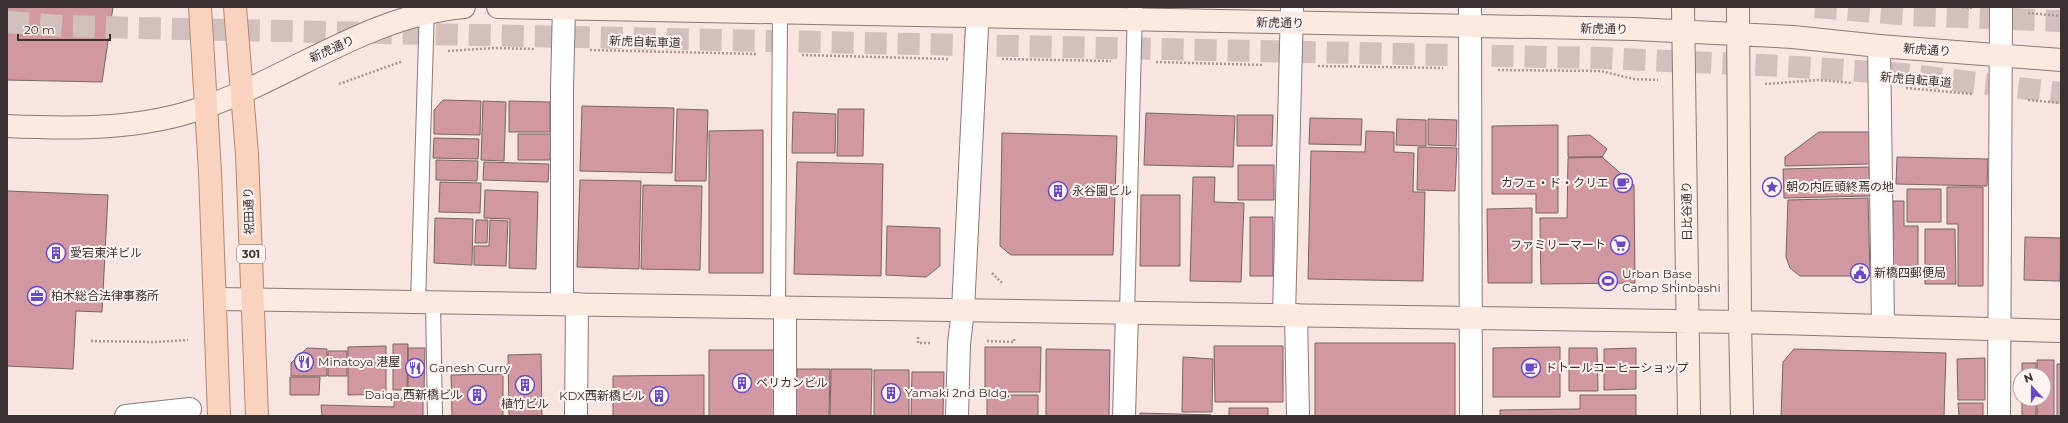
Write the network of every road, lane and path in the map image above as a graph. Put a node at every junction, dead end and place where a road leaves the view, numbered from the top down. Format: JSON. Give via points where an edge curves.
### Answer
{"nodes":[{"id":1,"x":200,"y":7,"type":"edge"},
{"id":2,"x":235,"y":7,"type":"edge"},
{"id":3,"x":464,"y":7,"type":"edge"},
{"id":4,"x":498,"y":7,"type":"edge"},
{"id":5,"x":1683,"y":7,"type":"edge"},
{"id":6,"x":1738,"y":7,"type":"edge"},
{"id":7,"x":2001,"y":7,"type":"edge"},
{"id":8,"x":564,"y":8,"type":"edge"},
{"id":9,"x":427,"y":10,"type":"edge"},
{"id":10,"x":780,"y":10,"type":"edge"},
{"id":11,"x":978,"y":12,"type":"edge"},
{"id":12,"x":1134,"y":13,"type":"edge"},
{"id":13,"x":1291,"y":15,"type":"edge"},
{"id":14,"x":1470,"y":17,"type":"edge"},
{"id":15,"x":1683,"y":32,"type":"junction"},
{"id":16,"x":1738,"y":34,"type":"junction"},
{"id":17,"x":1879,"y":46,"type":"junction"},
{"id":18,"x":563,"y":49,"type":"junction"},
{"id":19,"x":780,"y":55,"type":"junction"},
{"id":20,"x":2001,"y":55,"type":"junction"},
{"id":21,"x":425,"y":56,"type":"junction"},
{"id":22,"x":956,"y":59,"type":"dead end"},
{"id":23,"x":2061,"y":60,"type":"edge"},
{"id":24,"x":1634,"y":79,"type":"dead end"},
{"id":25,"x":1652,"y":80,"type":"dead end"},
{"id":26,"x":339,"y":84,"type":"dead end"},
{"id":27,"x":1770,"y":84,"type":"dead end"},
{"id":28,"x":1880,"y":86,"type":"junction"},
{"id":29,"x":242,"y":92,"type":"junction"},
{"id":30,"x":2001,"y":96,"type":"junction"},
{"id":31,"x":2061,"y":103,"type":"edge"},
{"id":32,"x":205,"y":107,"type":"junction"},
{"id":33,"x":7,"y":126,"type":"edge"},
{"id":34,"x":216,"y":299,"type":"junction"},
{"id":35,"x":253,"y":300,"type":"junction"},
{"id":36,"x":425,"y":302,"type":"junction"},
{"id":37,"x":569,"y":304,"type":"junction"},
{"id":38,"x":781,"y":308,"type":"junction"},
{"id":39,"x":963,"y":310,"type":"junction"},
{"id":40,"x":1126,"y":313,"type":"junction"},
{"id":41,"x":1290,"y":315,"type":"junction"},
{"id":42,"x":1471,"y":318,"type":"junction"},
{"id":43,"x":1689,"y":321,"type":"junction"},
{"id":44,"x":1740,"y":322,"type":"junction"},
{"id":45,"x":1883,"y":326,"type":"junction"},
{"id":46,"x":2000,"y":329,"type":"junction"},
{"id":47,"x":2061,"y":331,"type":"edge"},
{"id":48,"x":91,"y":340,"type":"dead end"},
{"id":49,"x":188,"y":340,"type":"dead end"},
{"id":50,"x":190,"y":409,"type":"dead end"},
{"id":51,"x":126,"y":416,"type":"edge"},
{"id":52,"x":219,"y":416,"type":"edge"},
{"id":53,"x":257,"y":416,"type":"edge"},
{"id":54,"x":435,"y":416,"type":"edge"},
{"id":55,"x":576,"y":416,"type":"edge"},
{"id":56,"x":785,"y":416,"type":"edge"},
{"id":57,"x":957,"y":416,"type":"edge"},
{"id":58,"x":1124,"y":416,"type":"edge"},
{"id":59,"x":1298,"y":416,"type":"edge"},
{"id":60,"x":1471,"y":416,"type":"edge"},
{"id":61,"x":1689,"y":416,"type":"edge"},
{"id":62,"x":1742,"y":416,"type":"edge"},
{"id":63,"x":2000,"y":416,"type":"edge"}],
"edges":[{"from":1,"to":32,"type":"main road"},
{"from":2,"to":29,"type":"main road","name":"祝田通り","number":"301"},
{"from":3,"to":9,"type":"main road","name":"新虎通り"},
{"from":4,"to":8,"type":"main road","name":"新虎通り"},
{"from":5,"to":15,"type":"main road","name":"日比谷通り"},
{"from":6,"to":16,"type":"main road"},
{"from":7,"to":20,"type":"street"},
{"from":8,"to":10,"type":"main road","name":"新虎通り"},
{"from":8,"to":18,"type":"street"},
{"from":9,"to":21,"type":"lane"},
{"from":9,"to":29,"type":"main road","name":"新虎通り","via":[[349,41]]},
{"from":10,"to":11,"type":"main road","name":"新虎通り"},
{"from":10,"to":19,"type":"lane"},
{"from":11,"to":12,"type":"main road","name":"新虎通り"},
{"from":11,"to":39,"type":"street"},
{"from":12,"to":13,"type":"main road","name":"新虎通り"},
{"from":12,"to":40,"type":"lane"},
{"from":13,"to":14,"type":"main road","name":"新虎通り"},
{"from":13,"to":41,"type":"street"},
{"from":14,"to":15,"type":"main road","name":"新虎通り"},
{"from":14,"to":42,"type":"street"},
{"from":15,"to":16,"type":"main road","name":"新虎通り"},
{"from":15,"to":43,"type":"main road","name":"日比谷通り"},
{"from":16,"to":17,"type":"main road","name":"新虎通り"},
{"from":16,"to":44,"type":"main road"},
{"from":17,"to":20,"type":"main road","name":"新虎通り"},
{"from":17,"to":28,"type":"street"},
{"from":18,"to":19,"type":"path","name":"新虎自転車道"},
{"from":18,"to":21,"type":"path","name":"新虎自転車道","via":[[462,49]]},
{"from":18,"to":37,"type":"street"},
{"from":19,"to":22,"type":"path","name":"新虎自転車道"},
{"from":19,"to":38,"type":"lane"},
{"from":20,"to":23,"type":"main road","name":"新虎通り"},
{"from":20,"to":30,"type":"street"},
{"from":21,"to":26,"type":"path","name":"新虎自転車道"},
{"from":21,"to":36,"type":"lane"},
{"from":24,"to":25,"type":"path"},
{"from":27,"to":28,"type":"path","name":"新虎自転車道","via":[[1818,80]]},
{"from":28,"to":30,"type":"path","name":"新虎自転車道"},
{"from":28,"to":45,"type":"street"},
{"from":29,"to":32,"type":"main road","name":"新虎通り"},
{"from":29,"to":35,"type":"main road","name":"祝田通り","number":"301"},
{"from":30,"to":31,"type":"path","name":"新虎自転車道"},
{"from":30,"to":46,"type":"street"},
{"from":32,"to":33,"type":"main road","name":"新虎通り","via":[[159,121],[96,127]]},
{"from":32,"to":34,"type":"main road"},
{"from":34,"to":35,"type":"main road"},
{"from":34,"to":52,"type":"main road"},
{"from":35,"to":36,"type":"main road"},
{"from":35,"to":53,"type":"main road","name":"祝田通り","number":"301"},
{"from":36,"to":37,"type":"main road"},
{"from":36,"to":54,"type":"lane"},
{"from":37,"to":38,"type":"main road"},
{"from":37,"to":55,"type":"street"},
{"from":38,"to":39,"type":"main road"},
{"from":38,"to":56,"type":"street"},
{"from":39,"to":40,"type":"main road"},
{"from":39,"to":57,"type":"street","via":[[959,344]]},
{"from":40,"to":41,"type":"main road"},
{"from":40,"to":58,"type":"street"},
{"from":41,"to":42,"type":"main road"},
{"from":41,"to":59,"type":"street"},
{"from":42,"to":43,"type":"main road"},
{"from":42,"to":60,"type":"street"},
{"from":43,"to":44,"type":"main road"},
{"from":43,"to":61,"type":"main road","name":"日比谷通り"},
{"from":44,"to":45,"type":"main road"},
{"from":44,"to":62,"type":"main road"},
{"from":45,"to":46,"type":"main road"},
{"from":46,"to":47,"type":"main road"},
{"from":46,"to":63,"type":"street"},
{"from":48,"to":49,"type":"path"},
{"from":50,"to":51,"type":"street"}]}
